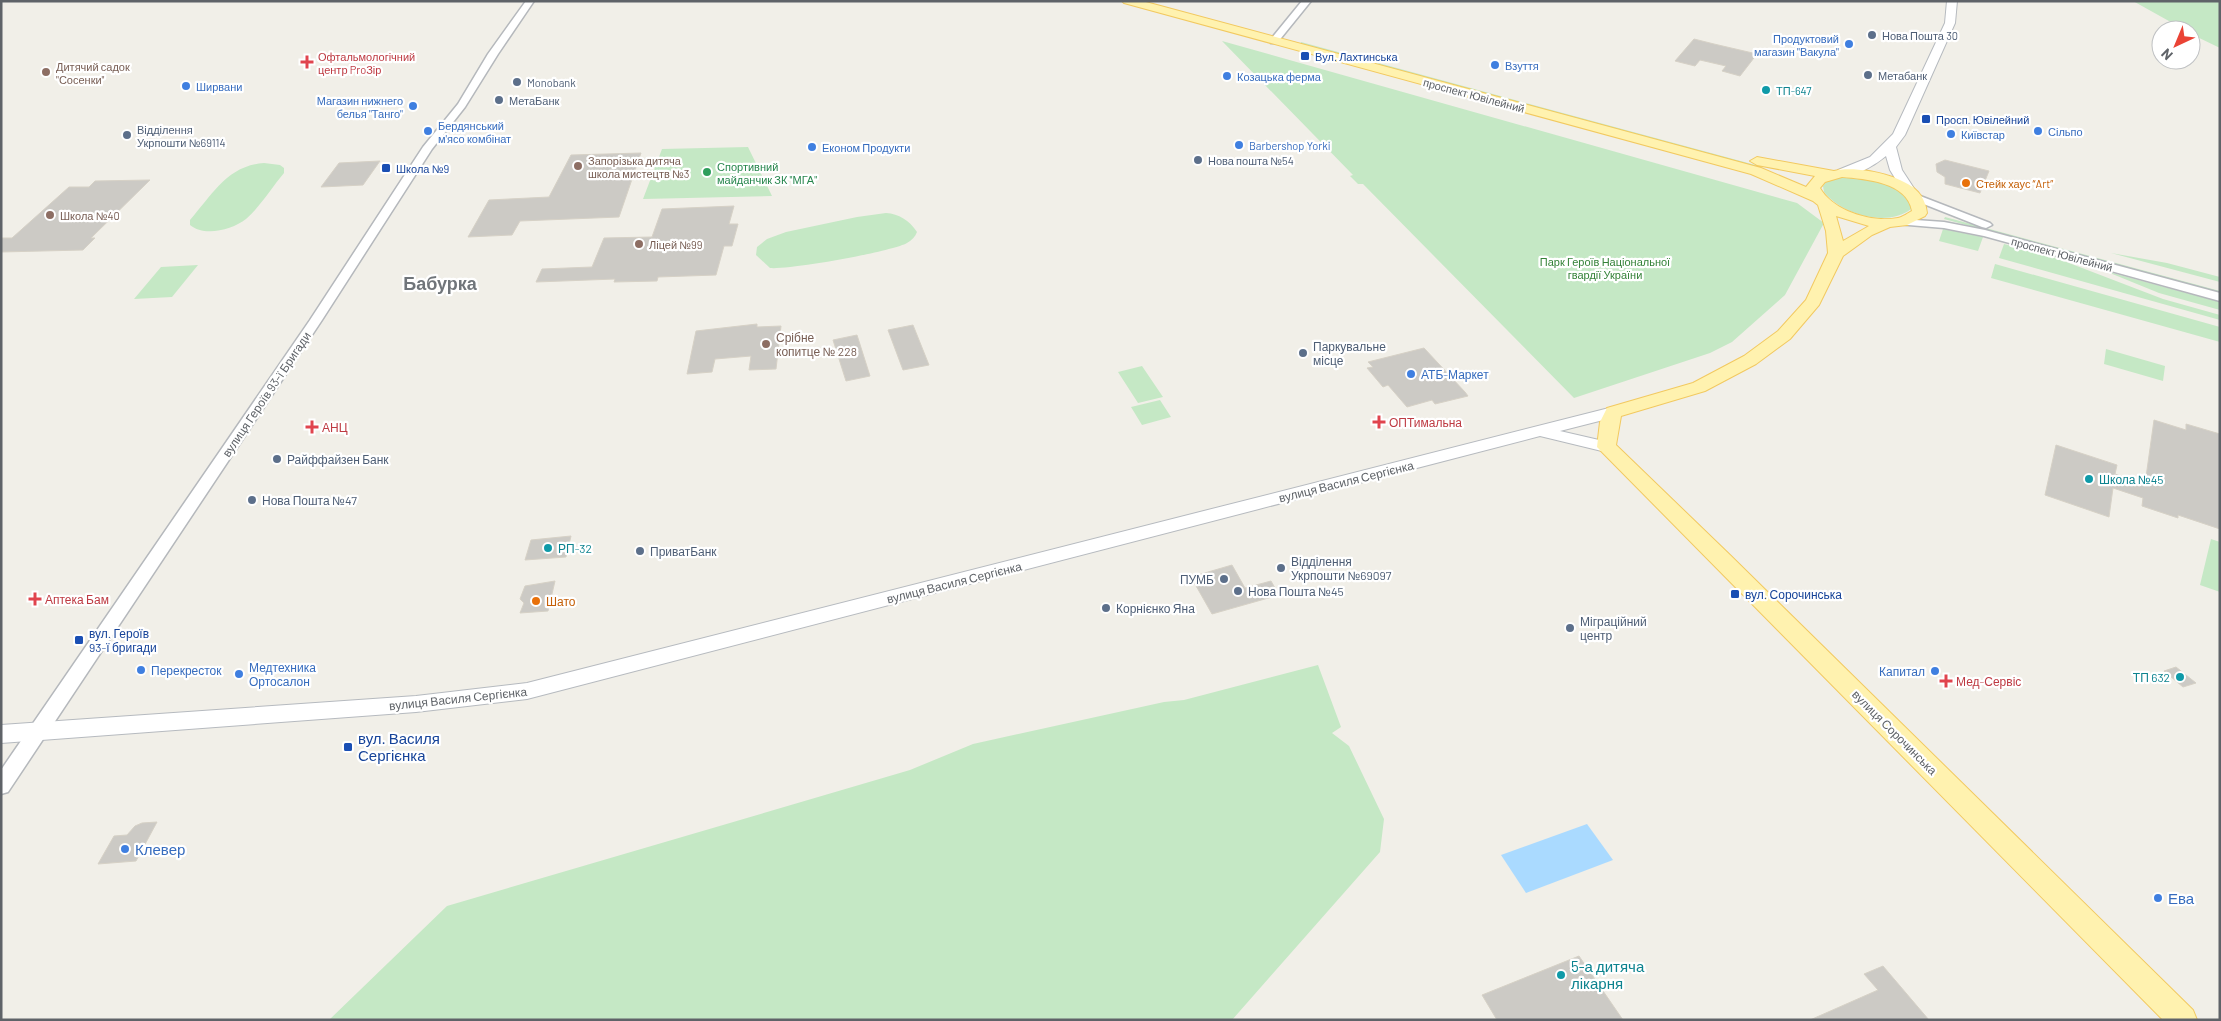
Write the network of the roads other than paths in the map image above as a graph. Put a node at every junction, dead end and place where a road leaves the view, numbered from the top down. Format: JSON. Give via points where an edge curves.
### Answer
{"nodes":[{"id":1,"x":530,"y":1,"type":"edge"},
{"id":2,"x":1128,"y":1,"type":"edge"},
{"id":3,"x":1158,"y":1,"type":"edge"},
{"id":4,"x":1306,"y":1,"type":"edge"},
{"id":5,"x":1952,"y":1,"type":"edge"},
{"id":6,"x":1277,"y":37,"type":"junction"},
{"id":7,"x":1890,"y":147,"type":"junction"},
{"id":8,"x":1836,"y":173,"type":"junction"},
{"id":9,"x":1913,"y":195,"type":"junction"},
{"id":10,"x":1821,"y":201,"type":"junction"},
{"id":11,"x":1894,"y":223,"type":"junction"},
{"id":12,"x":1836,"y":253,"type":"junction"},
{"id":13,"x":2220,"y":287,"type":"edge"},
{"id":14,"x":2220,"y":297,"type":"edge"},
{"id":15,"x":1613,"y":412,"type":"junction"},
{"id":16,"x":1541,"y":432,"type":"junction"},
{"id":17,"x":1606,"y":447,"type":"junction"},
{"id":18,"x":38,"y":732,"type":"junction"},
{"id":19,"x":1,"y":734,"type":"edge"},
{"id":20,"x":1,"y":786,"type":"edge"},
{"id":21,"x":2182,"y":1020,"type":"edge"}],
"edges":[{"from":1,"to":18,"type":"street","name":"вулиця Героїв 93-ї Бригади","via":[[462,105],[428,147],[311,328]]},
{"from":2,"to":6,"type":"main road","name":"проспект Ювілейний"},
{"from":3,"to":6,"type":"main road","name":"проспект Ювілейний"},
{"from":4,"to":6,"type":"street"},
{"from":5,"to":7,"type":"main road","via":[[1950,22],[1901,130]]},
{"from":6,"to":8,"type":"main road","name":"проспект Ювілейний","via":[[1731,155],[1787,168]]},
{"from":6,"to":10,"type":"main road","name":"проспект Ювілейний","via":[[1756,171]]},
{"from":7,"to":8,"type":"main road","via":[[1869,163]]},
{"from":7,"to":9,"type":"main road","via":[[1896,170]]},
{"from":8,"to":9,"type":"main road","name":"проспект Ювілейний","via":[[1864,174],[1887,180]]},
{"from":8,"to":10,"type":"main road","via":[[1814,183],[1812,190]]},
{"from":9,"to":11,"type":"main road","via":[[1921,205],[1920,213],[1913,219]]},
{"from":9,"to":13,"type":"street","name":"проспект Ювілейний","via":[[1987,225]]},
{"from":10,"to":11,"type":"main road","name":"проспект Ювілейний","via":[[1853,218]]},
{"from":10,"to":12,"type":"main road","via":[[1834,231]]},
{"from":11,"to":12,"type":"main road","via":[[1867,232]]},
{"from":11,"to":14,"type":"street","name":"проспект Ювілейний","via":[[1944,224],[1985,233]]},
{"from":12,"to":15,"type":"main road","name":"вулиця Василя Сергієнка","via":[[1813,302],[1784,335],[1750,360],[1699,387]]},
{"from":15,"to":16,"type":"main road","name":"вулиця Василя Сергієнка"},
{"from":15,"to":17,"type":"main road"},
{"from":16,"to":17,"type":"main road"},
{"from":16,"to":18,"type":"main road","name":"вулиця Василя Сергієнка","via":[[527,691],[416,704]]},
{"from":17,"to":21,"type":"main road","name":"вулиця Сорочинська"},
{"from":18,"to":19,"type":"main road","name":"вулиця Василя Сергієнка"},
{"from":18,"to":20,"type":"street","name":"вулиця Героїв 93-ї Бригади"}]}
